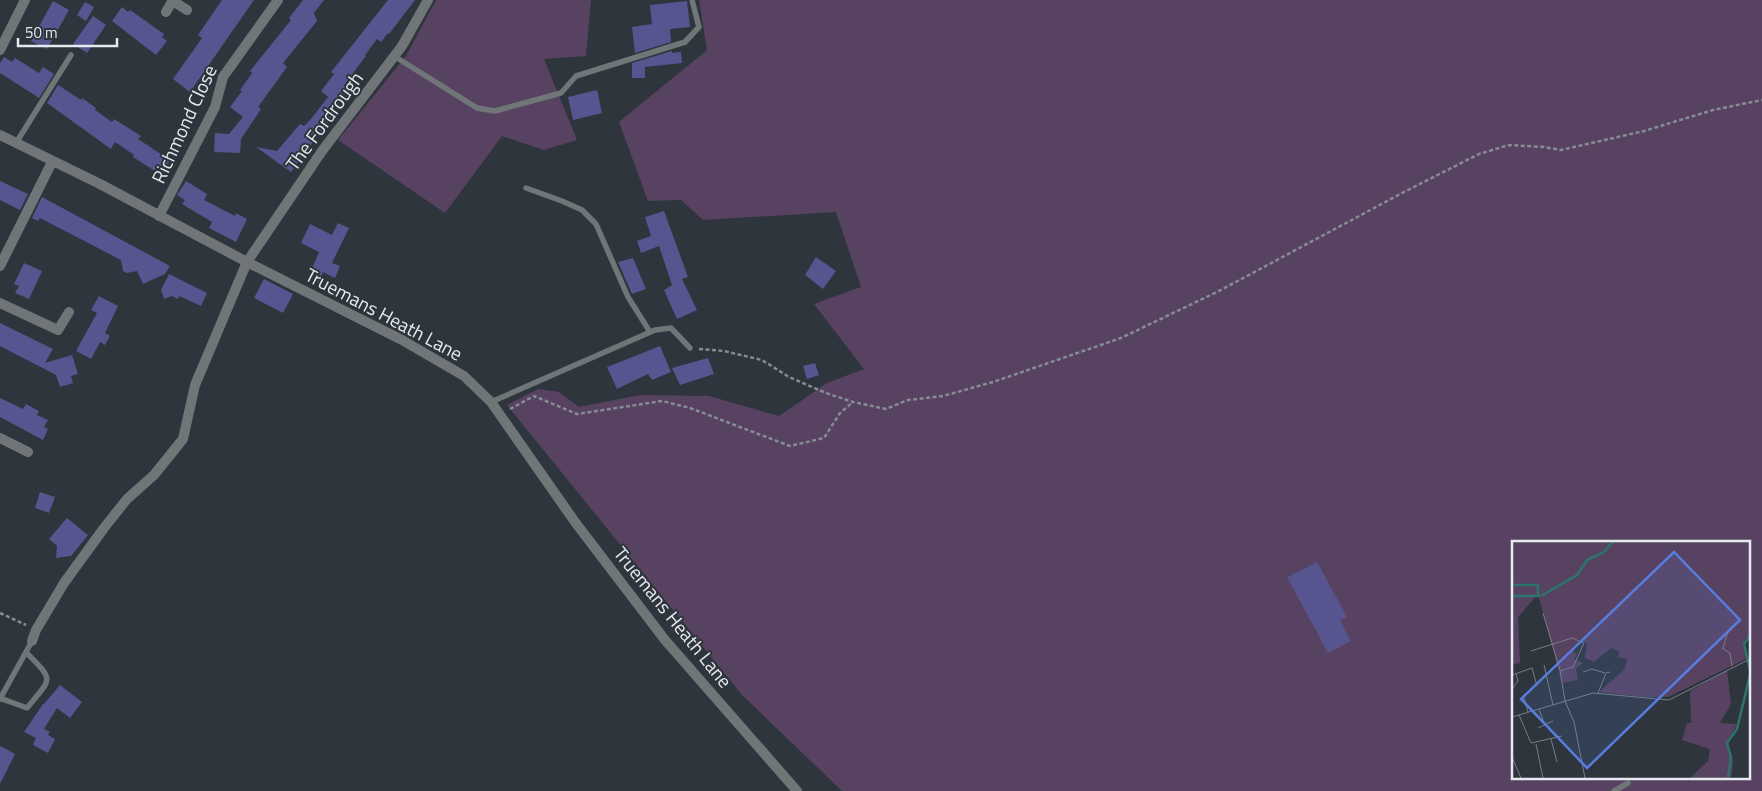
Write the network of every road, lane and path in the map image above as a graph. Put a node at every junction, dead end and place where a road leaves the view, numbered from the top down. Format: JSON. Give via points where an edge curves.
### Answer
{"nodes":[{"id":1,"x":25,"y":0,"type":"edge"},
{"id":2,"x":173,"y":0,"type":"edge"},
{"id":3,"x":278,"y":0,"type":"edge"},
{"id":4,"x":428,"y":0,"type":"edge"},
{"id":5,"x":692,"y":0,"type":"edge"},
{"id":6,"x":187,"y":10,"type":"dead end"},
{"id":7,"x":166,"y":12,"type":"dead end"},
{"id":8,"x":0,"y":50,"type":"edge"},
{"id":9,"x":71,"y":55,"type":"dead end"},
{"id":10,"x":394,"y":56,"type":"junction"},
{"id":11,"x":1762,"y":100,"type":"edge"},
{"id":12,"x":0,"y":135,"type":"edge"},
{"id":13,"x":16,"y":143,"type":"junction"},
{"id":14,"x":52,"y":162,"type":"junction"},
{"id":15,"x":526,"y":188,"type":"dead end"},
{"id":16,"x":159,"y":216,"type":"junction"},
{"id":17,"x":246,"y":262,"type":"junction"},
{"id":18,"x":0,"y":266,"type":"edge"},
{"id":19,"x":0,"y":303,"type":"edge"},
{"id":20,"x":69,"y":312,"type":"dead end"},
{"id":21,"x":650,"y":332,"type":"junction"},
{"id":22,"x":690,"y":348,"type":"joint"},
{"id":23,"x":491,"y":402,"type":"junction"},
{"id":24,"x":853,"y":402,"type":"junction"},
{"id":25,"x":508,"y":410,"type":"dead end"},
{"id":26,"x":0,"y":438,"type":"edge"},
{"id":27,"x":28,"y":452,"type":"dead end"},
{"id":28,"x":0,"y":613,"type":"edge"},
{"id":29,"x":36,"y":630,"type":"junction"},
{"id":30,"x":32,"y":641,"type":"joint"},
{"id":31,"x":26,"y":652,"type":"junction"},
{"id":32,"x":0,"y":699,"type":"edge"},
{"id":33,"x":1628,"y":783,"type":"dead end"},
{"id":34,"x":797,"y":791,"type":"edge"},
{"id":35,"x":1614,"y":791,"type":"edge"}],
"edges":[{"from":1,"to":8,"type":"street"},
{"from":2,"to":6,"type":"street"},
{"from":2,"to":7,"type":"street"},
{"from":3,"to":16,"type":"street","name":"Richmond Close","via":[[223,77],[215,107]]},
{"from":4,"to":10,"type":"street","name":"The Fordrough"},
{"from":5,"to":10,"type":"lane","via":[[699,28],[685,42],[576,76],[562,93],[495,111],[478,108]]},
{"from":9,"to":13,"type":"lane"},
{"from":10,"to":17,"type":"street","name":"The Fordrough","via":[[322,151]]},
{"from":11,"to":24,"type":"path","via":[[1561,150],[1509,145],[1479,154],[1219,291],[1121,338],[943,396],[908,400],[886,409]]},
{"from":12,"to":13,"type":"street","name":"Truemans Heath Lane"},
{"from":13,"to":14,"type":"street","name":"Truemans Heath Lane"},
{"from":14,"to":16,"type":"street","name":"Truemans Heath Lane"},
{"from":14,"to":18,"type":"street"},
{"from":15,"to":21,"type":"lane","via":[[582,210],[596,224],[628,298]]},
{"from":16,"to":17,"type":"street","name":"Truemans Heath Lane"},
{"from":17,"to":23,"type":"street","name":"Truemans Heath Lane","via":[[410,344],[464,376]]},
{"from":17,"to":29,"type":"street","name":"The Fordrough","via":[[194,385],[183,439],[104,528],[64,583]]},
{"from":19,"to":20,"type":"street","via":[[58,330]]},
{"from":21,"to":22,"type":"lane","via":[[671,328]]},
{"from":21,"to":23,"type":"lane"},
{"from":22,"to":24,"type":"path","via":[[724,351],[762,360],[789,377]]},
{"from":23,"to":34,"type":"street","name":"Truemans Heath Lane","via":[[638,606]]},
{"from":24,"to":25,"type":"path","via":[[841,412],[824,438],[790,446],[662,400],[577,414],[534,396]]},
{"from":26,"to":27,"type":"street"},
{"from":28,"to":29,"type":"path"},
{"from":29,"to":30,"type":"street","name":"The Fordrough"},
{"from":30,"to":31,"type":"lane"},
{"from":31,"to":32,"type":"lane"},
{"from":31,"to":32,"type":"lane","via":[[48,676],[47,684],[27,708]]},
{"from":33,"to":35,"type":"lane"}]}
